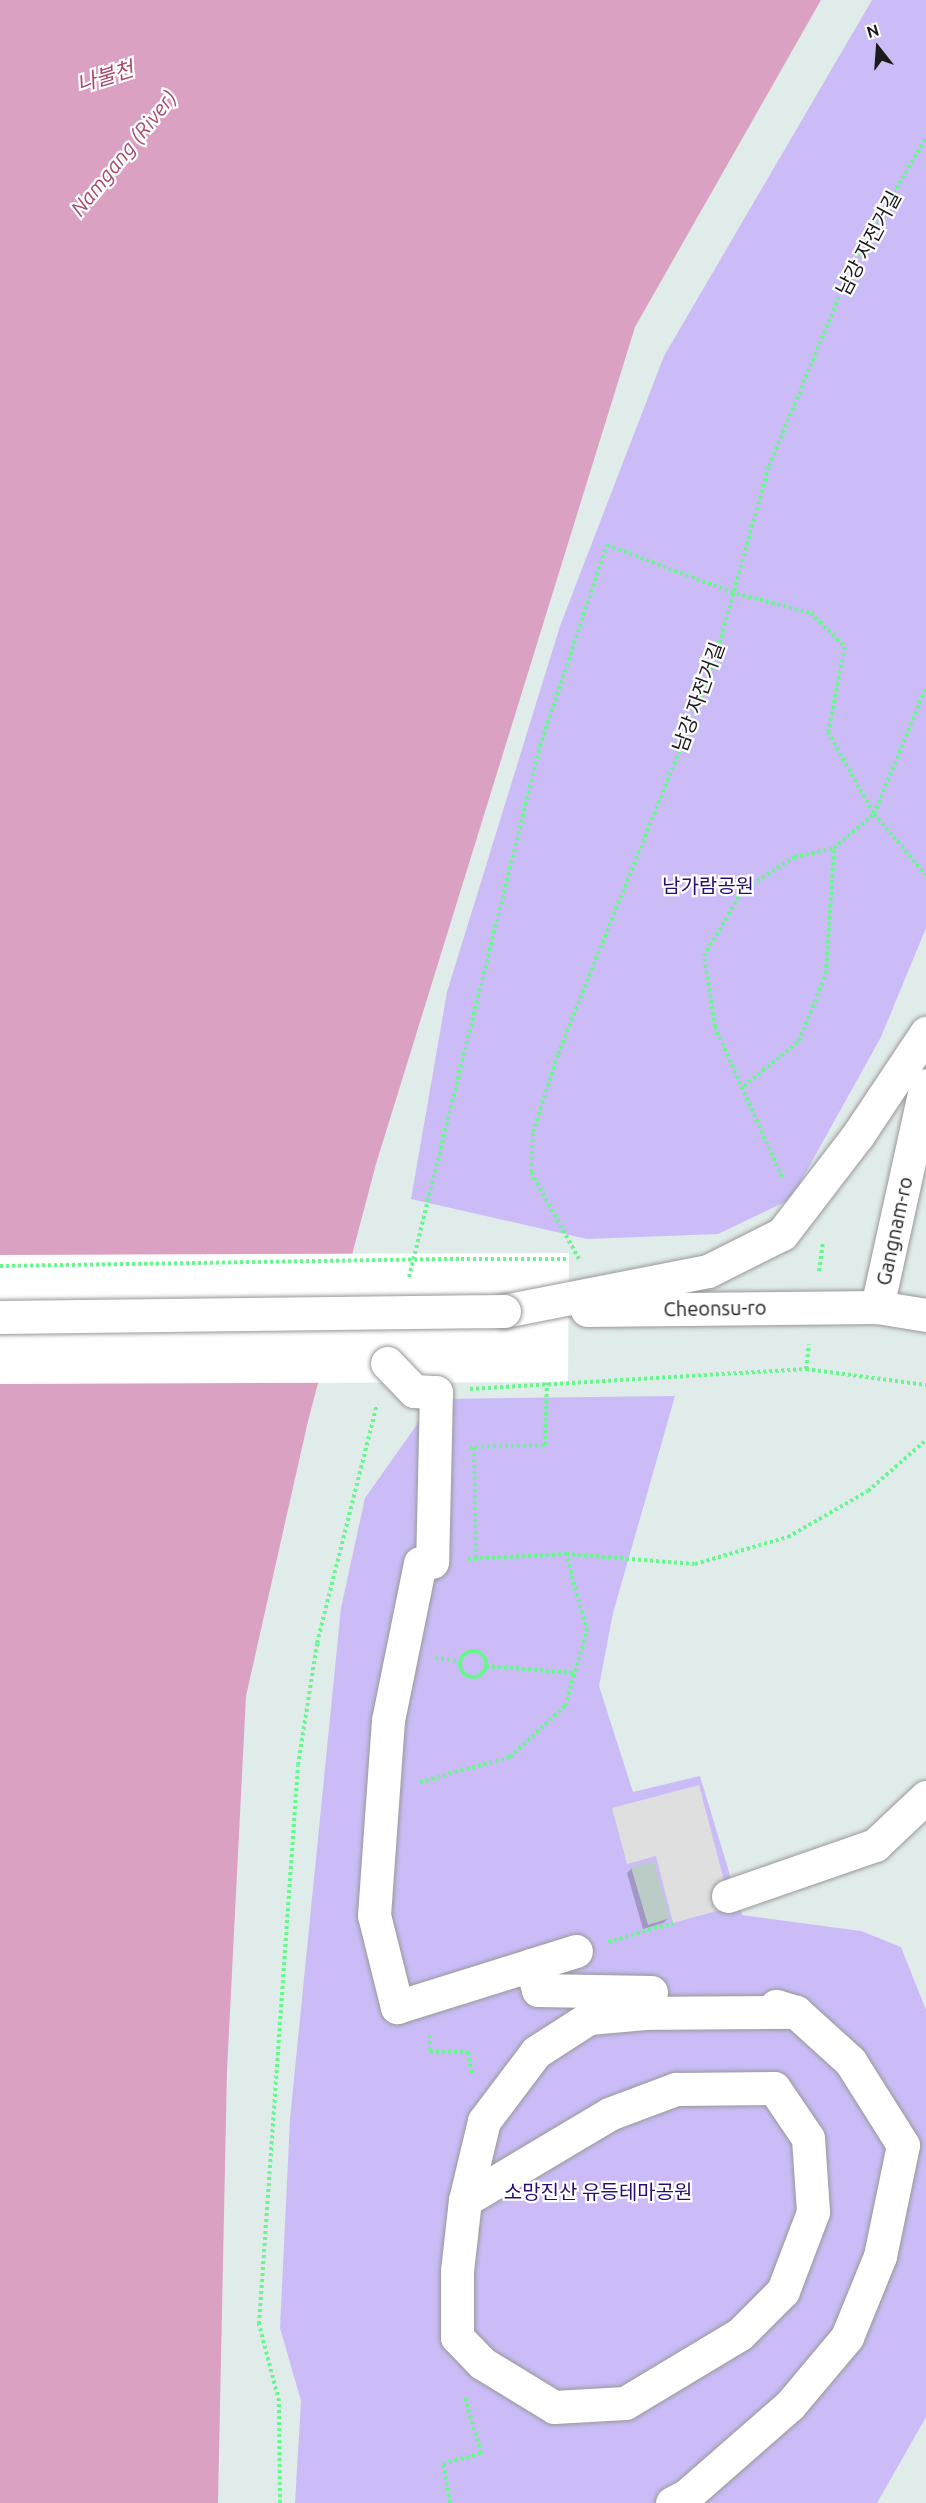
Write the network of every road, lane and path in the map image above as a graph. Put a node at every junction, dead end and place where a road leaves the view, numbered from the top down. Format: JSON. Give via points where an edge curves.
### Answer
{"nodes":[{"id":1,"x":926,"y":138,"type":"edge"},
{"id":2,"x":731,"y":592,"type":"junction"},
{"id":3,"x":926,"y":687,"type":"edge"},
{"id":4,"x":874,"y":814,"type":"junction"},
{"id":5,"x":834,"y":848,"type":"junction"},
{"id":6,"x":926,"y":875,"type":"edge"},
{"id":7,"x":926,"y":1033,"type":"edge"},
{"id":8,"x":926,"y":1085,"type":"edge"},
{"id":9,"x":744,"y":1086,"type":"junction"},
{"id":10,"x":802,"y":1211,"type":"junction"},
{"id":11,"x":0,"y":1266,"type":"edge"},
{"id":12,"x":814,"y":1307,"type":"junction"},
{"id":13,"x":877,"y":1307,"type":"junction"},
{"id":14,"x":504,"y":1311,"type":"junction"},
{"id":15,"x":926,"y":1315,"type":"edge"},
{"id":16,"x":0,"y":1317,"type":"edge"},
{"id":17,"x":387,"y":1364,"type":"dead end"},
{"id":18,"x":806,"y":1369,"type":"junction"},
{"id":19,"x":547,"y":1383,"type":"junction"},
{"id":20,"x":926,"y":1385,"type":"edge"},
{"id":21,"x":436,"y":1392,"type":"junction"},
{"id":22,"x":926,"y":1440,"type":"edge"},
{"id":23,"x":474,"y":1447,"type":"junction"},
{"id":24,"x":435,"y":1449,"type":"junction"},
{"id":25,"x":566,"y":1554,"type":"junction"},
{"id":26,"x":476,"y":1558,"type":"junction"},
{"id":27,"x":426,"y":1563,"type":"junction"},
{"id":28,"x":486,"y":1666,"type":"junction"},
{"id":29,"x":575,"y":1673,"type":"junction"},
{"id":30,"x":381,"y":1793,"type":"junction"},
{"id":31,"x":926,"y":1797,"type":"edge"},
{"id":32,"x":728,"y":1896,"type":"dead end"},
{"id":33,"x":673,"y":1923,"type":"dead end"},
{"id":34,"x":576,"y":1951,"type":"joint"},
{"id":35,"x":531,"y":1965,"type":"junction"},
{"id":36,"x":796,"y":2012,"type":"junction"},
{"id":37,"x":429,"y":2032,"type":"dead end"},
{"id":38,"x":473,"y":2082,"type":"dead end"},
{"id":39,"x":465,"y":2200,"type":"junction"},
{"id":40,"x":462,"y":2390,"type":"dead end"},
{"id":41,"x":450,"y":2503,"type":"edge"},
{"id":42,"x":672,"y":2503,"type":"edge"}],
"edges":[{"from":1,"to":2,"type":"path","name":"남강 자전거길","via":[[854,261],[769,466]]},
{"from":2,"to":4,"type":"path","via":[[812,613],[845,646],[828,732]]},
{"from":2,"to":11,"type":"path","name":"남강 자전거길","bridge":true,"via":[[712,666],[558,1054],[533,1132],[531,1172],[579,1259]]},
{"from":3,"to":4,"type":"path"},
{"from":4,"to":5,"type":"path"},
{"from":4,"to":6,"type":"path"},
{"from":5,"to":9,"type":"path","via":[[826,973],[799,1041]]},
{"from":5,"to":9,"type":"path","via":[[794,857],[742,891],[704,956],[715,1027]]},
{"from":7,"to":10,"type":"street"},
{"from":8,"to":13,"type":"street","name":"Gangnam-ro"},
{"from":9,"to":10,"type":"path","via":[[769,1155]]},
{"from":10,"to":12,"type":"path","via":[[824,1234]]},
{"from":10,"to":14,"type":"street","via":[[782,1234],[708,1271]]},
{"from":12,"to":13,"type":"street","name":"Cheonsu-ro"},
{"from":12,"to":14,"type":"street","name":"Cheonsu-ro"},
{"from":12,"to":18,"type":"path"},
{"from":13,"to":15,"type":"street","name":"Cheonsu-ro"},
{"from":14,"to":16,"type":"street","bridge":true},
{"from":17,"to":21,"type":"street","via":[[414,1391]]},
{"from":18,"to":19,"type":"path"},
{"from":18,"to":20,"type":"path"},
{"from":19,"to":21,"type":"path"},
{"from":19,"to":23,"type":"path","via":[[545,1445]]},
{"from":21,"to":24,"type":"street"},
{"from":22,"to":25,"type":"path","via":[[868,1491],[788,1537],[695,1564]]},
{"from":23,"to":24,"type":"path"},
{"from":23,"to":26,"type":"path"},
{"from":24,"to":27,"type":"street"},
{"from":25,"to":26,"type":"path"},
{"from":25,"to":29,"type":"path","via":[[587,1631]]},
{"from":26,"to":27,"type":"path"},
{"from":27,"to":30,"type":"street","via":[[388,1720]]},
{"from":28,"to":28,"type":"path","via":[[482,1674],[470,1678],[463,1673],[460,1661],[469,1651],[478,1652]]},
{"from":28,"to":29,"type":"path"},
{"from":29,"to":30,"type":"path","via":[[565,1706],[510,1757]]},
{"from":30,"to":35,"type":"street","via":[[374,1915],[398,2007]]},
{"from":31,"to":32,"type":"street","via":[[875,1845]]},
{"from":33,"to":34,"type":"path"},
{"from":34,"to":35,"type":"street"},
{"from":35,"to":36,"type":"street","via":[[538,1990],[690,1991],[744,1998]]},
{"from":36,"to":39,"type":"street","via":[[645,2013],[589,2018],[536,2052],[484,2121]]},
{"from":36,"to":42,"type":"street","via":[[850,2061],[903,2145],[880,2256],[848,2337],[790,2405],[686,2496]]},
{"from":37,"to":38,"type":"path","via":[[430,2052],[468,2052]]},
{"from":39,"to":39,"type":"street","via":[[609,2114],[676,2089],[774,2088],[808,2138],[813,2212],[783,2291],[741,2334],[625,2403],[554,2408],[482,2363],[458,2337],[458,2271]]},
{"from":40,"to":41,"type":"path","via":[[481,2453],[443,2464]]}]}
